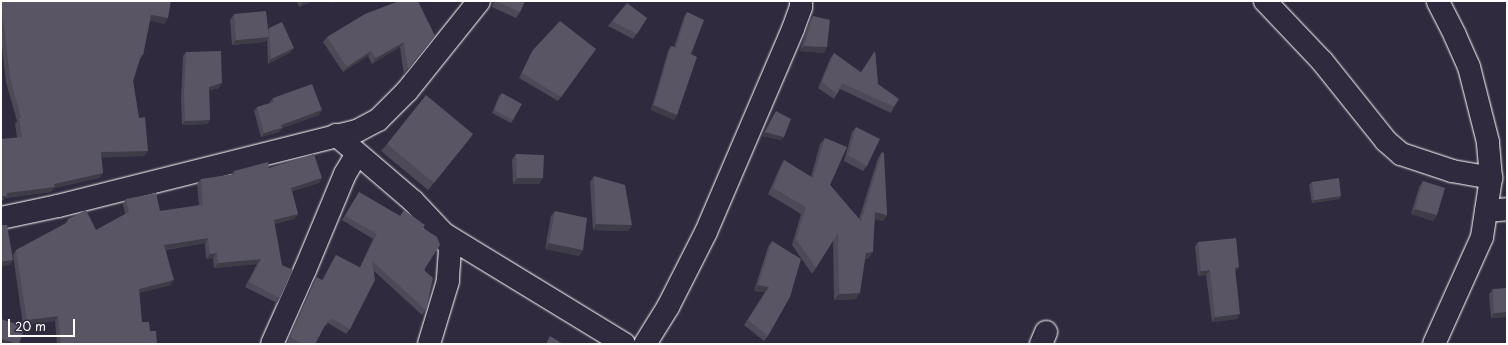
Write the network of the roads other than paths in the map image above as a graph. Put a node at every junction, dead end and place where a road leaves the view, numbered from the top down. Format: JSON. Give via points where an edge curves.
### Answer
{"nodes":[{"id":1,"x":479,"y":1,"type":"edge"},
{"id":2,"x":801,"y":1,"type":"edge"},
{"id":3,"x":1265,"y":1,"type":"edge"},
{"id":4,"x":1438,"y":1,"type":"edge"},
{"id":5,"x":336,"y":136,"type":"junction"},
{"id":6,"x":357,"y":154,"type":"junction"},
{"id":7,"x":1491,"y":178,"type":"junction"},
{"id":8,"x":1497,"y":210,"type":"edge"},
{"id":9,"x":1,"y":218,"type":"edge"},
{"id":10,"x":444,"y":234,"type":"junction"},
{"id":11,"x":272,"y":344,"type":"edge"},
{"id":12,"x":428,"y":344,"type":"edge"},
{"id":13,"x":624,"y":344,"type":"edge"},
{"id":14,"x":645,"y":344,"type":"edge"},
{"id":15,"x":1434,"y":344,"type":"edge"}],
"edges":[{"from":1,"to":5,"type":"street","via":[[426,70],[378,120],[357,131]]},
{"from":2,"to":14,"type":"street","via":[[793,29],[706,232],[668,307]]},
{"from":3,"to":7,"type":"street","via":[[1322,61],[1386,141],[1401,154],[1452,171]]},
{"from":4,"to":7,"type":"street","via":[[1469,67],[1488,142]]},
{"from":5,"to":6,"type":"street"},
{"from":5,"to":9,"type":"street"},
{"from":6,"to":10,"type":"street","via":[[413,201]]},
{"from":6,"to":11,"type":"street","via":[[345,174]]},
{"from":7,"to":8,"type":"street"},
{"from":8,"to":15,"type":"street","via":[[1482,237]]},
{"from":10,"to":12,"type":"street","via":[[450,249],[448,281]]},
{"from":10,"to":13,"type":"street"}]}
